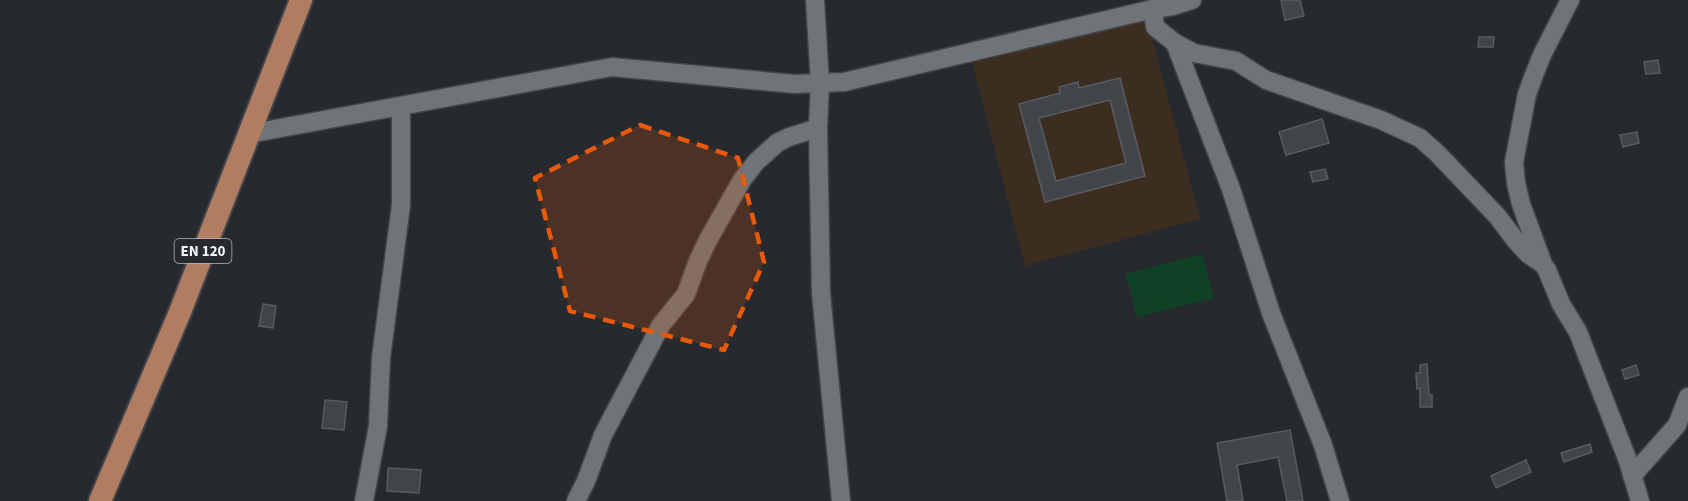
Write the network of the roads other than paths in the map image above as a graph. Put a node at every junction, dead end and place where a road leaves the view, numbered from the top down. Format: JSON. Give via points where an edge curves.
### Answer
{"nodes":[{"id":1,"x":302,"y":0,"type":"edge"},
{"id":2,"x":815,"y":0,"type":"edge"},
{"id":3,"x":1192,"y":0,"type":"edge"},
{"id":4,"x":1570,"y":0,"type":"edge"},
{"id":5,"x":1173,"y":6,"type":"junction"},
{"id":6,"x":1153,"y":9,"type":"junction"},
{"id":7,"x":1173,"y":41,"type":"junction"},
{"id":8,"x":820,"y":84,"type":"junction"},
{"id":9,"x":400,"y":106,"type":"junction"},
{"id":10,"x":818,"y":129,"type":"junction"},
{"id":11,"x":248,"y":134,"type":"junction"},
{"id":12,"x":1543,"y":264,"type":"junction"},
{"id":13,"x":1688,"y":397,"type":"edge"},
{"id":14,"x":1632,"y":476,"type":"junction"},
{"id":15,"x":100,"y":501,"type":"edge"},
{"id":16,"x":364,"y":501,"type":"edge"},
{"id":17,"x":576,"y":501,"type":"edge"},
{"id":18,"x":841,"y":501,"type":"edge"},
{"id":19,"x":1340,"y":501,"type":"edge"},
{"id":20,"x":1640,"y":501,"type":"edge"}],
"edges":[{"from":1,"to":11,"type":"main road","number":"EN 120"},
{"from":2,"to":8,"type":"street"},
{"from":3,"to":5,"type":"street"},
{"from":4,"to":12,"type":"street","via":[[1527,94],[1514,162],[1521,204]]},
{"from":5,"to":6,"type":"street"},
{"from":5,"to":7,"type":"street"},
{"from":6,"to":7,"type":"street","via":[[1155,27]]},
{"from":6,"to":8,"type":"street","via":[[844,82]]},
{"from":7,"to":12,"type":"street","via":[[1194,53],[1236,61],[1266,80],[1381,120],[1419,138],[1460,175],[1528,254]]},
{"from":7,"to":19,"type":"street","via":[[1231,189],[1271,313],[1323,445]]},
{"from":8,"to":9,"type":"street","via":[[612,66]]},
{"from":8,"to":10,"type":"street"},
{"from":9,"to":11,"type":"street"},
{"from":9,"to":16,"type":"street","via":[[401,205],[381,358],[378,426]]},
{"from":10,"to":17,"type":"street","via":[[777,143],[742,180],[708,240],[686,294],[661,326],[608,426]]},
{"from":10,"to":18,"type":"street","via":[[821,293]]},
{"from":11,"to":15,"type":"main road","number":"EN 120","via":[[180,312]]},
{"from":12,"to":14,"type":"street","via":[[1578,332]]},
{"from":13,"to":14,"type":"street","via":[[1677,425]]},
{"from":14,"to":20,"type":"street"}]}
